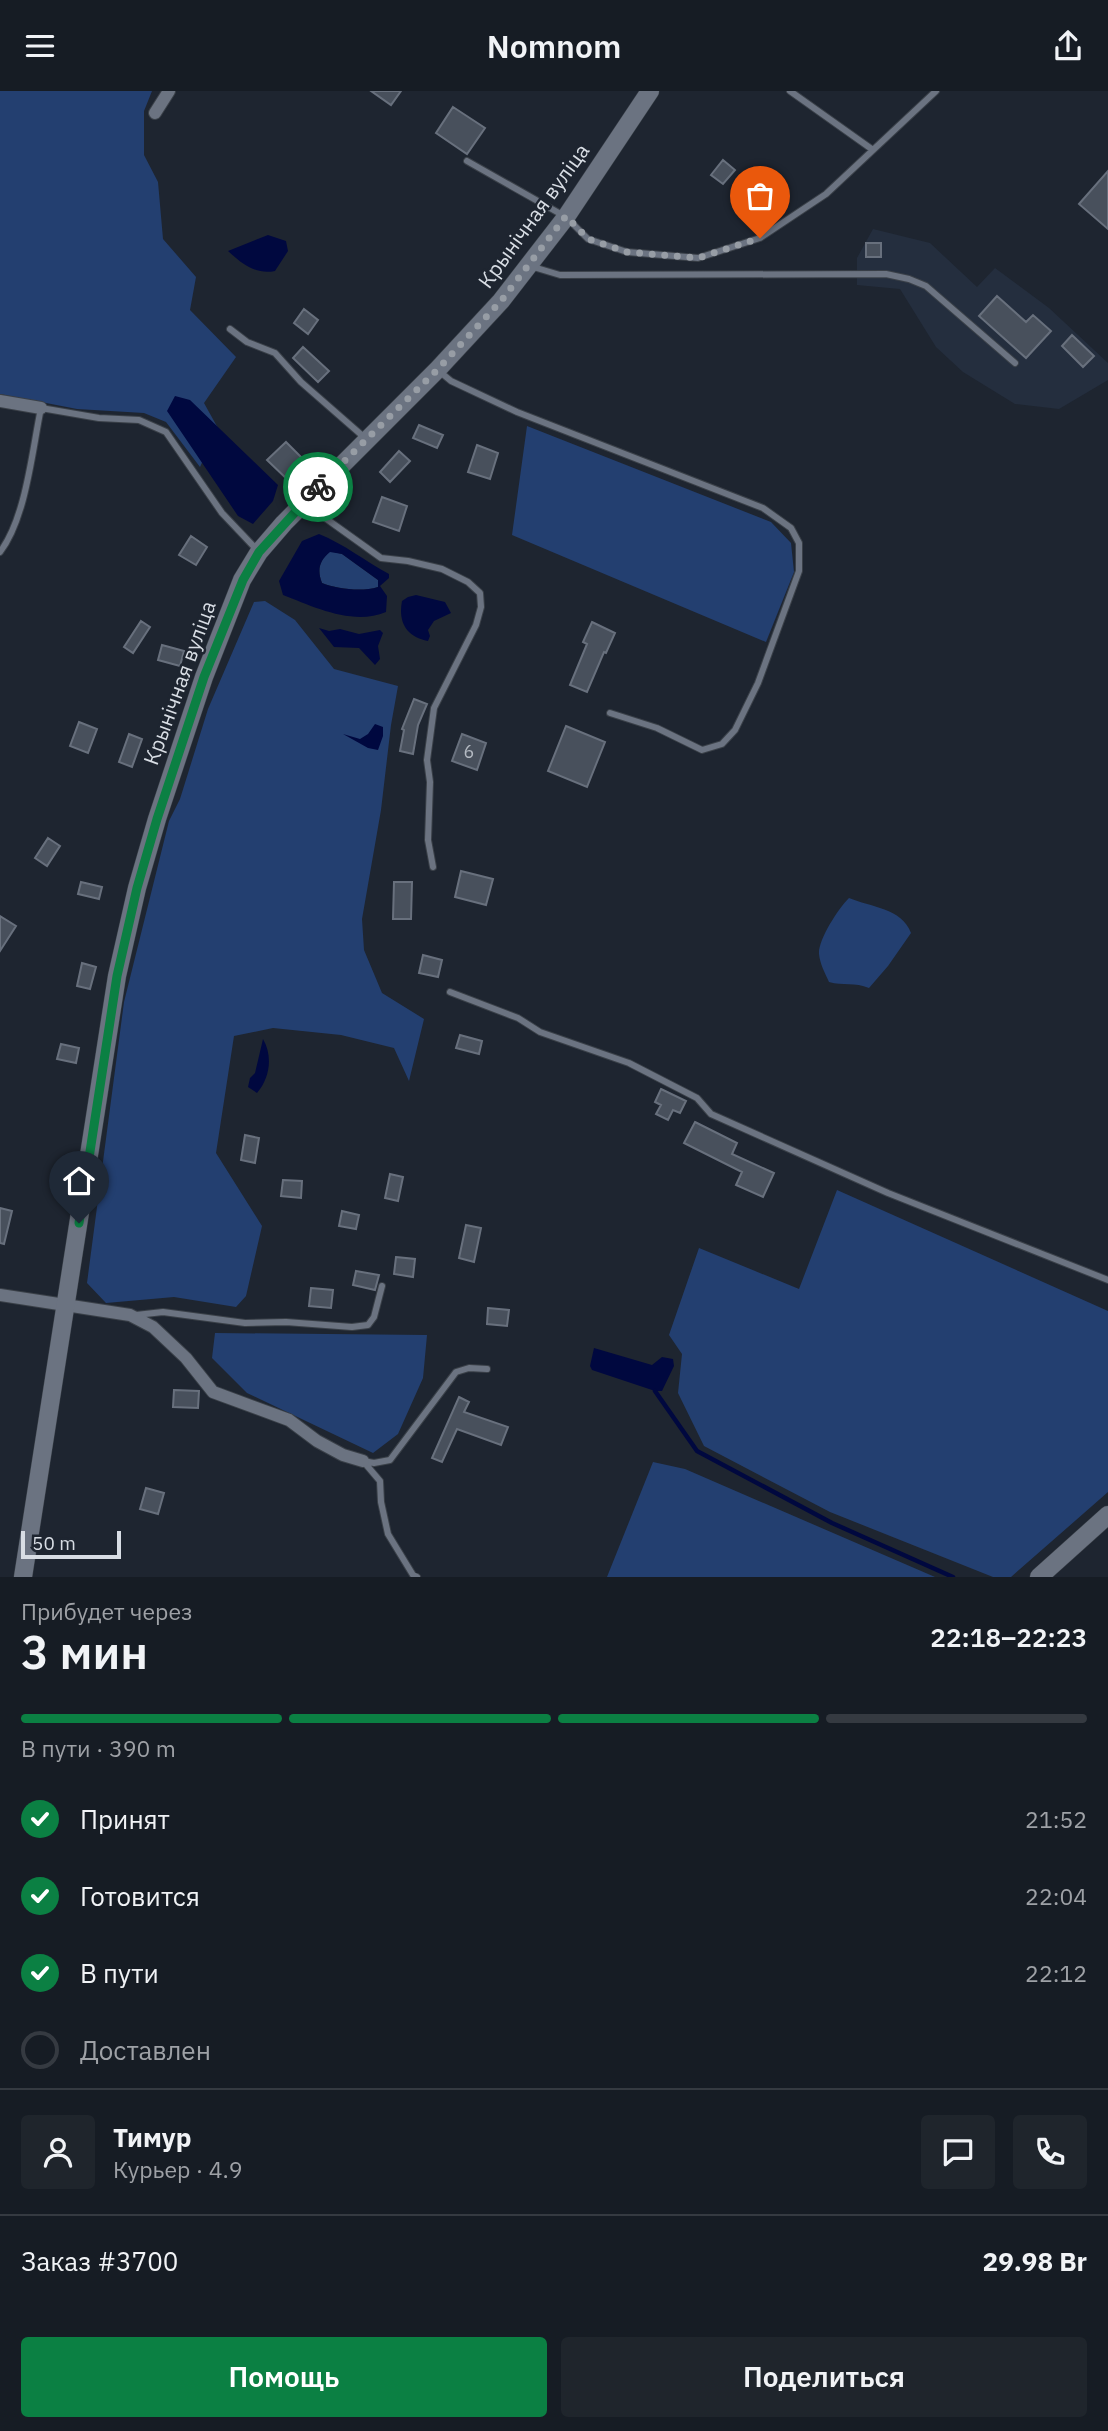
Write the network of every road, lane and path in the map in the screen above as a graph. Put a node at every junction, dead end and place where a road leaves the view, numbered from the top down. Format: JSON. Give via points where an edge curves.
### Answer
{"nodes":[{"id":1,"x":169,"y":91,"type":"edge"},
{"id":2,"x":650,"y":91,"type":"edge"},
{"id":3,"x":790,"y":91,"type":"edge"},
{"id":4,"x":936,"y":91,"type":"edge"},
{"id":5,"x":155,"y":113,"type":"dead end"},
{"id":6,"x":873,"y":150,"type":"junction"},
{"id":7,"x":467,"y":161,"type":"dead end"},
{"id":8,"x":566,"y":216,"type":"junction"},
{"id":9,"x":528,"y":265,"type":"junction"},
{"id":10,"x":230,"y":329,"type":"dead end"},
{"id":11,"x":1014,"y":363,"type":"dead end"},
{"id":12,"x":438,"y":369,"type":"junction"},
{"id":13,"x":0,"y":401,"type":"edge"},
{"id":14,"x":41,"y":408,"type":"junction"},
{"id":15,"x":366,"y":439,"type":"junction"},
{"id":16,"x":304,"y":502,"type":"junction"},
{"id":17,"x":0,"y":552,"type":"edge"},
{"id":18,"x":259,"y":552,"type":"junction"},
{"id":19,"x":610,"y":713,"type":"dead end"},
{"id":20,"x":433,"y":867,"type":"dead end"},
{"id":21,"x":450,"y":992,"type":"dead end"},
{"id":22,"x":1108,"y":1280,"type":"edge"},
{"id":23,"x":382,"y":1286,"type":"dead end"},
{"id":24,"x":0,"y":1295,"type":"edge"},
{"id":25,"x":67,"y":1306,"type":"junction"},
{"id":26,"x":130,"y":1315,"type":"junction"},
{"id":27,"x":486,"y":1369,"type":"dead end"},
{"id":28,"x":363,"y":1461,"type":"junction"},
{"id":29,"x":1108,"y":1515,"type":"edge"},
{"id":30,"x":23,"y":1577,"type":"edge"},
{"id":31,"x":417,"y":1577,"type":"edge"},
{"id":32,"x":1039,"y":1577,"type":"edge"}],
"edges":[{"from":1,"to":5,"type":"street"},
{"from":2,"to":8,"type":"street","name":"Крынічная вуліца"},
{"from":3,"to":6,"type":"lane"},
{"from":4,"to":6,"type":"lane"},
{"from":6,"to":8,"type":"lane","via":[[826,194],[760,238],[698,258],[627,252],[588,239]]},
{"from":7,"to":8,"type":"lane"},
{"from":8,"to":9,"type":"street","name":"Крынічная вуліца"},
{"from":9,"to":11,"type":"lane","via":[[559,275],[886,274],[926,286]]},
{"from":9,"to":12,"type":"street","name":"Крынічная вуліца"},
{"from":10,"to":15,"type":"lane","via":[[275,353]]},
{"from":12,"to":15,"type":"street","name":"Крынічная вуліца"},
{"from":12,"to":19,"type":"lane","via":[[471,391],[763,508],[791,528],[799,543],[799,571],[758,683],[735,730],[722,744],[702,750],[657,728]]},
{"from":13,"to":14,"type":"street"},
{"from":14,"to":17,"type":"lane","via":[[22,501],[10,538]]},
{"from":14,"to":18,"type":"lane","via":[[139,420],[166,432],[222,513]]},
{"from":15,"to":16,"type":"street","name":"Крынічная вуліца"},
{"from":16,"to":18,"type":"street","name":"Крынічная вуліца"},
{"from":16,"to":20,"type":"lane","via":[[381,558],[442,569],[480,593],[476,625],[434,708],[426,760]]},
{"from":18,"to":25,"type":"street","name":"Крынічная вуліца","via":[[204,677],[137,888],[117,976]]},
{"from":21,"to":22,"type":"lane","via":[[518,1018],[540,1032],[629,1063],[697,1098],[711,1114],[888,1193]]},
{"from":23,"to":26,"type":"lane","via":[[374,1317],[368,1325],[352,1327],[286,1321],[245,1323],[163,1313]]},
{"from":24,"to":25,"type":"street"},
{"from":25,"to":26,"type":"street"},
{"from":25,"to":30,"type":"street","name":"Крынічная вуліца"},
{"from":26,"to":28,"type":"street","via":[[153,1327],[213,1392],[289,1420],[317,1441]]},
{"from":27,"to":28,"type":"lane","via":[[456,1373],[390,1460]]},
{"from":28,"to":31,"type":"lane","via":[[380,1481],[388,1534]]},
{"from":29,"to":32,"type":"street"}]}
